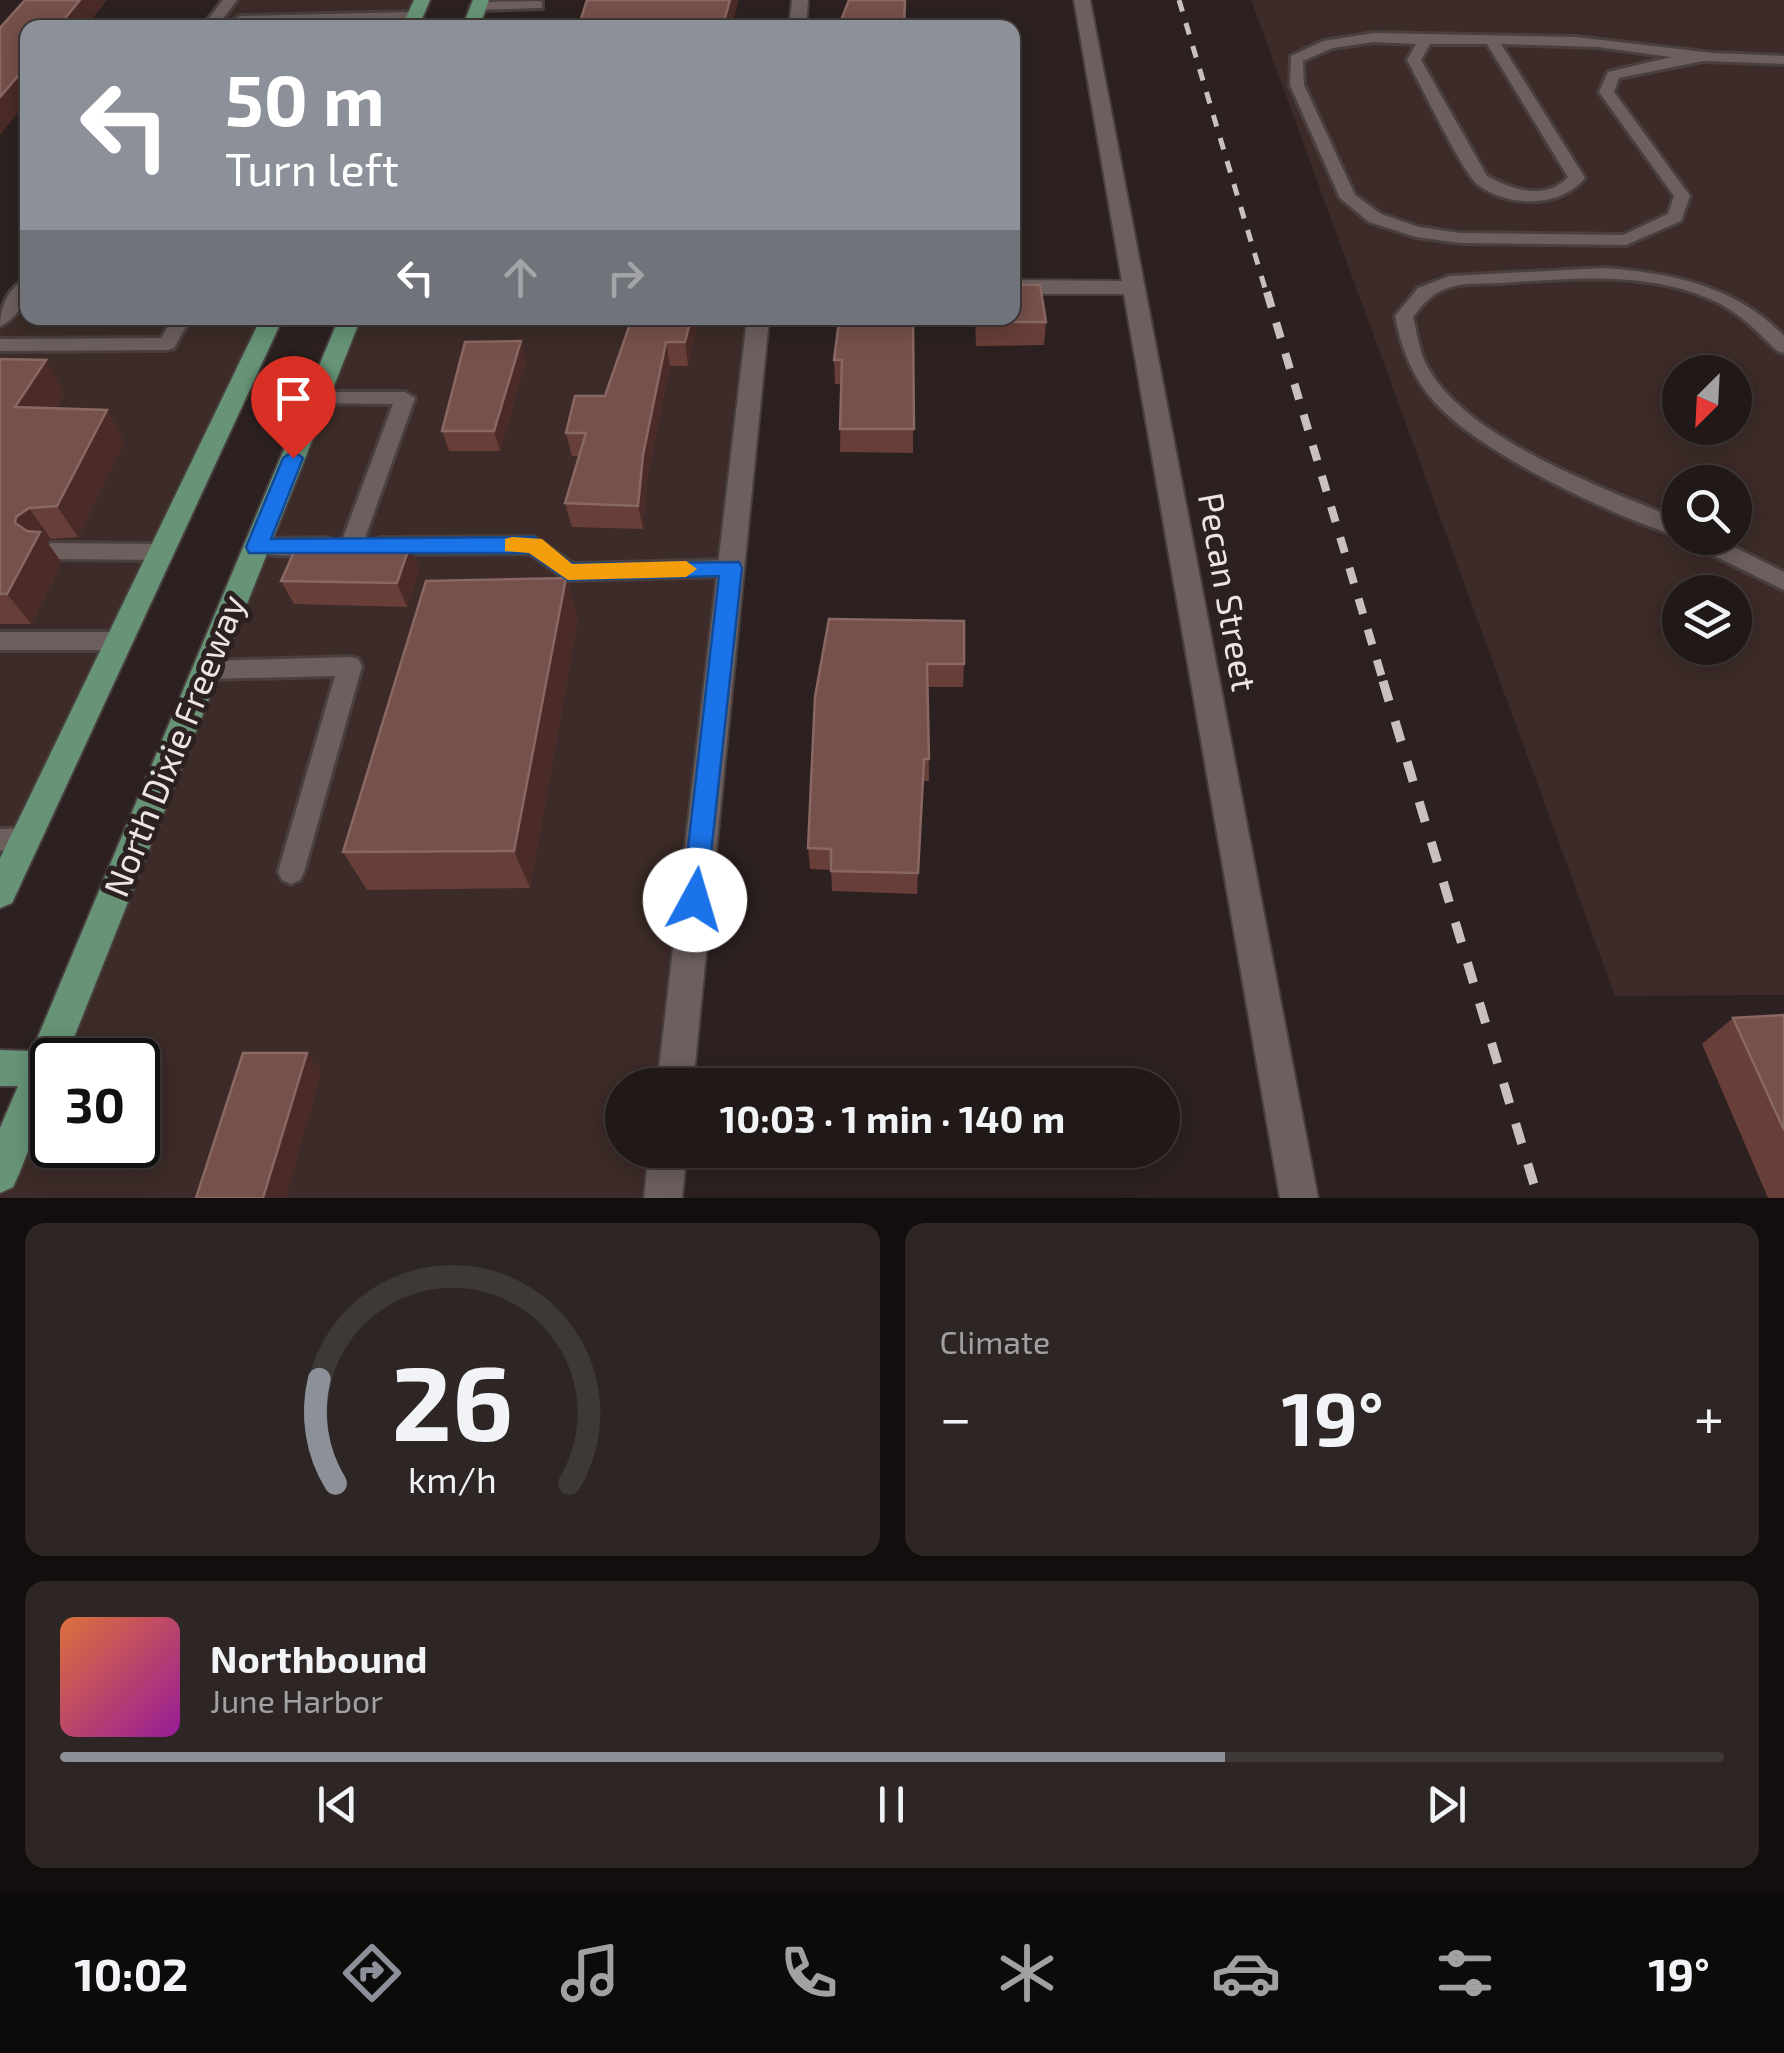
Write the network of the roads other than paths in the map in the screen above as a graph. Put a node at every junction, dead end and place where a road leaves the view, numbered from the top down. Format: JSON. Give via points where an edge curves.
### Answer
{"nodes":[{"id":1,"x":230,"y":0,"type":"edge"},
{"id":2,"x":1082,"y":0,"type":"edge"},
{"id":3,"x":480,"y":3,"type":"edge"},
{"id":4,"x":538,"y":3,"type":"edge"},
{"id":5,"x":415,"y":14,"type":"edge"},
{"id":6,"x":214,"y":20,"type":"edge"},
{"id":7,"x":375,"y":20,"type":"edge"},
{"id":8,"x":1425,"y":40,"type":"junction"},
{"id":9,"x":1492,"y":40,"type":"junction"},
{"id":10,"x":1702,"y":56,"type":"junction"},
{"id":11,"x":1784,"y":60,"type":"edge"},
{"id":12,"x":1020,"y":287,"type":"edge"},
{"id":13,"x":1134,"y":288,"type":"junction"},
{"id":14,"x":20,"y":292,"type":"edge"},
{"id":15,"x":0,"y":320,"type":"edge"},
{"id":16,"x":178,"y":325,"type":"edge"},
{"id":17,"x":269,"y":325,"type":"edge"},
{"id":18,"x":347,"y":325,"type":"edge"},
{"id":19,"x":757,"y":325,"type":"edge"},
{"id":20,"x":0,"y":345,"type":"edge"},
{"id":21,"x":1784,"y":347,"type":"edge"},
{"id":22,"x":318,"y":398,"type":"junction"},
{"id":23,"x":1662,"y":521,"type":"edge"},
{"id":24,"x":351,"y":546,"type":"junction"},
{"id":25,"x":256,"y":547,"type":"junction"},
{"id":26,"x":51,"y":551,"type":"dead end"},
{"id":27,"x":162,"y":552,"type":"junction"},
{"id":28,"x":1736,"y":555,"type":"edge"},
{"id":29,"x":731,"y":568,"type":"junction"},
{"id":30,"x":1784,"y":582,"type":"edge"},
{"id":31,"x":0,"y":640,"type":"edge"},
{"id":32,"x":119,"y":641,"type":"junction"},
{"id":33,"x":206,"y":670,"type":"junction"},
{"id":34,"x":13,"y":839,"type":"edge"},
{"id":35,"x":291,"y":872,"type":"dead end"},
{"id":36,"x":0,"y":892,"type":"edge"},
{"id":37,"x":56,"y":1038,"type":"edge"},
{"id":38,"x":0,"y":1068,"type":"edge"},
{"id":39,"x":677,"y":1068,"type":"edge"},
{"id":40,"x":30,"y":1069,"type":"edge"},
{"id":41,"x":30,"y":1101,"type":"edge"},
{"id":42,"x":666,"y":1168,"type":"edge"},
{"id":43,"x":0,"y":1174,"type":"edge"},
{"id":44,"x":663,"y":1198,"type":"edge"},
{"id":45,"x":1298,"y":1198,"type":"edge"}],
"edges":[{"from":1,"to":6,"type":"lane"},
{"from":2,"to":13,"type":"street","name":"Pecan Street"},
{"from":3,"to":4,"type":"lane"},
{"from":5,"to":7,"type":"lane"},
{"from":8,"to":9,"type":"lane"},
{"from":8,"to":9,"type":"lane","via":[[1414,60],[1481,179],[1525,195],[1568,190],[1577,178]]},
{"from":8,"to":10,"type":"lane","via":[[1328,40],[1296,59],[1297,85],[1348,198],[1375,218],[1460,238],[1626,240],[1675,217],[1682,196],[1606,92],[1613,76]]},
{"from":9,"to":10,"type":"lane"},
{"from":10,"to":11,"type":"lane"},
{"from":12,"to":13,"type":"street"},
{"from":13,"to":45,"type":"street","name":"Pecan Street"},
{"from":14,"to":15,"type":"lane"},
{"from":16,"to":20,"type":"lane","via":[[167,344]]},
{"from":17,"to":27,"type":"main road"},
{"from":18,"to":22,"type":"main road","name":"North Dixie Freeway"},
{"from":19,"to":29,"type":"street"},
{"from":21,"to":23,"type":"lane","via":[[1752,315],[1708,291],[1654,277],[1449,282],[1424,292],[1404,316],[1404,345],[1428,387],[1467,421],[1506,450]]},
{"from":22,"to":24,"type":"lane","via":[[404,398]]},
{"from":22,"to":25,"type":"main road","name":"North Dixie Freeway"},
{"from":24,"to":25,"type":"lane"},
{"from":24,"to":29,"type":"lane","via":[[534,545],[568,572]]},
{"from":25,"to":33,"type":"main road","name":"North Dixie Freeway"},
{"from":26,"to":27,"type":"lane"},
{"from":27,"to":32,"type":"main road"},
{"from":28,"to":30,"type":"lane"},
{"from":29,"to":39,"type":"street"},
{"from":31,"to":32,"type":"lane"},
{"from":32,"to":34,"type":"main road"},
{"from":33,"to":35,"type":"lane","via":[[350,666]]},
{"from":33,"to":37,"type":"main road","name":"North Dixie Freeway"},
{"from":34,"to":36,"type":"main road"},
{"from":38,"to":40,"type":"main road"},
{"from":41,"to":43,"type":"main road","name":"North Dixie Freeway"},
{"from":42,"to":44,"type":"street"}]}
